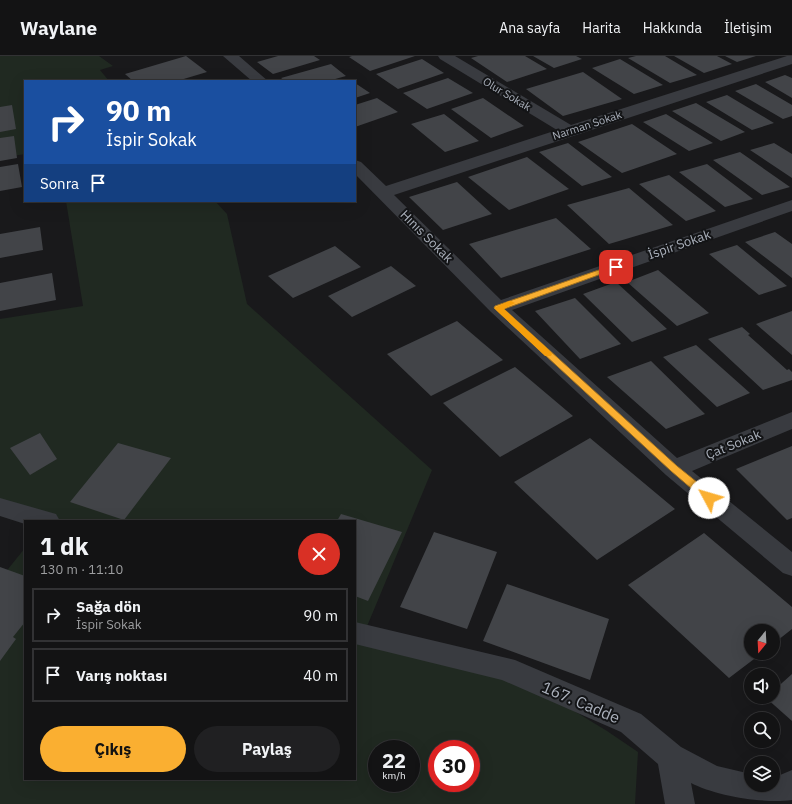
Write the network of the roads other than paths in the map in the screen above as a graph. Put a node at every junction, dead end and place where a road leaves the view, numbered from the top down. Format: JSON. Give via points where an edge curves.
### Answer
{"nodes":[{"id":1,"x":230,"y":56,"type":"edge"},
{"id":2,"x":445,"y":56,"type":"edge"},
{"id":3,"x":792,"y":59,"type":"edge"},
{"id":4,"x":260,"y":80,"type":"edge"},
{"id":5,"x":568,"y":131,"type":"junction"},
{"id":6,"x":356,"y":166,"type":"edge"},
{"id":7,"x":384,"y":193,"type":"junction"},
{"id":8,"x":792,"y":205,"type":"edge"},
{"id":9,"x":498,"y":308,"type":"junction"},
{"id":10,"x":792,"y":420,"type":"edge"},
{"id":11,"x":674,"y":469,"type":"junction"},
{"id":12,"x":0,"y":507,"type":"edge"},
{"id":13,"x":45,"y":520,"type":"edge"},
{"id":14,"x":792,"y":566,"type":"edge"},
{"id":15,"x":356,"y":633,"type":"edge"},
{"id":16,"x":671,"y":757,"type":"junction"},
{"id":17,"x":792,"y":784,"type":"edge"},
{"id":18,"x":680,"y":804,"type":"edge"}],
"edges":[{"from":1,"to":4,"type":"street"},
{"from":2,"to":5,"type":"street","name":"Olur Sokak"},
{"from":3,"to":5,"type":"street","name":"Narman Sokak"},
{"from":5,"to":7,"type":"street","name":"Narman Sokak"},
{"from":6,"to":7,"type":"street","name":"Hınıs Sokak"},
{"from":7,"to":9,"type":"street","name":"Hınıs Sokak"},
{"from":8,"to":9,"type":"street","name":"İspir Sokak"},
{"from":9,"to":11,"type":"street","name":"Hınıs Sokak"},
{"from":10,"to":11,"type":"street","name":"Çat Sokak"},
{"from":11,"to":14,"type":"street","name":"Hınıs Sokak"},
{"from":12,"to":13,"type":"street"},
{"from":15,"to":16,"type":"street","name":"167. Cadde","via":[[505,669],[631,723]]},
{"from":16,"to":17,"type":"street","name":"167. Cadde","via":[[713,779],[772,794]]},
{"from":16,"to":18,"type":"street"}]}
